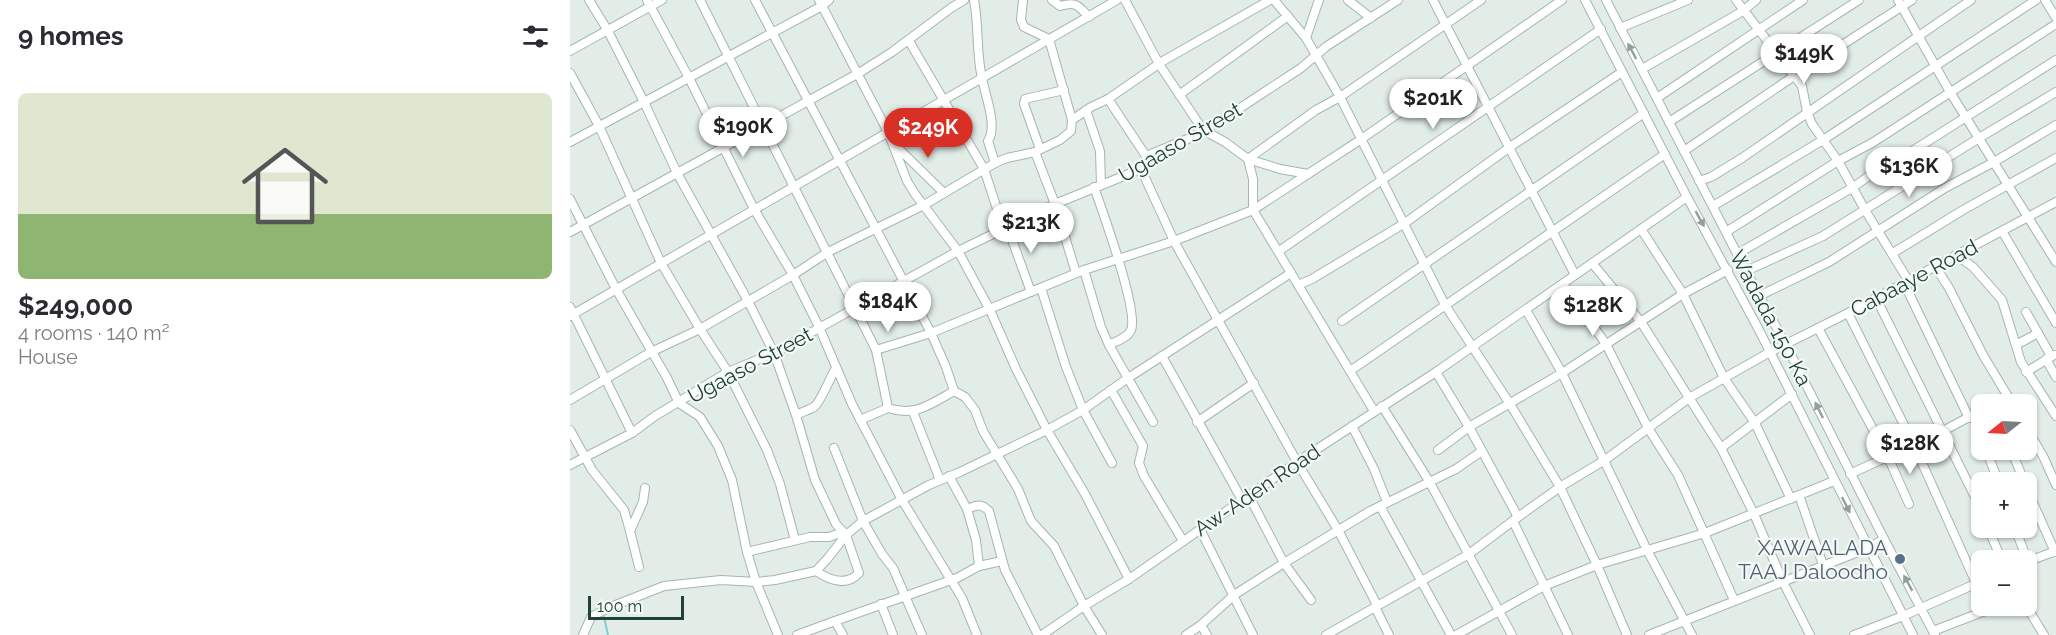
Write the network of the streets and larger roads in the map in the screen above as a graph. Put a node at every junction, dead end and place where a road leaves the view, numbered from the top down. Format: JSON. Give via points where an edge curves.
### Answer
{"nodes":[{"id":1,"x":589,"y":0,"type":"edge"},
{"id":2,"x":662,"y":0,"type":"edge"},
{"id":3,"x":700,"y":0,"type":"edge"},
{"id":4,"x":754,"y":0,"type":"edge"},
{"id":5,"x":830,"y":0,"type":"edge"},
{"id":6,"x":964,"y":0,"type":"edge"},
{"id":7,"x":974,"y":0,"type":"edge"},
{"id":8,"x":1023,"y":0,"type":"edge"},
{"id":9,"x":1052,"y":0,"type":"edge"},
{"id":10,"x":1117,"y":0,"type":"edge"},
{"id":11,"x":1125,"y":0,"type":"edge"},
{"id":12,"x":1272,"y":0,"type":"edge"},
{"id":13,"x":1319,"y":0,"type":"edge"},
{"id":14,"x":1348,"y":0,"type":"edge"},
{"id":15,"x":1398,"y":0,"type":"edge"},
{"id":16,"x":1433,"y":0,"type":"edge"},
{"id":17,"x":1481,"y":0,"type":"edge"},
{"id":18,"x":1562,"y":0,"type":"edge"},
{"id":19,"x":1585,"y":0,"type":"edge"},
{"id":20,"x":1606,"y":0,"type":"edge"},
{"id":21,"x":1688,"y":0,"type":"edge"},
{"id":22,"x":1736,"y":0,"type":"edge"},
{"id":23,"x":1756,"y":0,"type":"edge"},
{"id":24,"x":1803,"y":0,"type":"edge"},
{"id":25,"x":1859,"y":0,"type":"edge"},
{"id":26,"x":1912,"y":0,"type":"edge"},
{"id":27,"x":1971,"y":0,"type":"edge"},
{"id":28,"x":2036,"y":0,"type":"edge"},
{"id":29,"x":2045,"y":0,"type":"edge"},
{"id":30,"x":648,"y":3,"type":"edge"},
{"id":31,"x":820,"y":3,"type":"edge"},
{"id":32,"x":1900,"y":3,"type":"edge"},
{"id":33,"x":1743,"y":11,"type":"junction"},
{"id":34,"x":1288,"y":16,"type":"junction"},
{"id":35,"x":1089,"y":17,"type":"junction"},
{"id":36,"x":1371,"y":18,"type":"junction"},
{"id":37,"x":2056,"y":18,"type":"edge"},
{"id":38,"x":1446,"y":24,"type":"junction"},
{"id":39,"x":2056,"y":24,"type":"edge"},
{"id":40,"x":1620,"y":28,"type":"junction"},
{"id":41,"x":1601,"y":29,"type":"junction"},
{"id":42,"x":1758,"y":30,"type":"junction"},
{"id":43,"x":608,"y":32,"type":"junction"},
{"id":44,"x":772,"y":33,"type":"junction"},
{"id":45,"x":1918,"y":36,"type":"junction"},
{"id":46,"x":1306,"y":38,"type":"junction"},
{"id":47,"x":1049,"y":39,"type":"junction"},
{"id":48,"x":909,"y":41,"type":"junction"},
{"id":49,"x":570,"y":51,"type":"edge"},
{"id":50,"x":1777,"y":52,"type":"junction"},
{"id":51,"x":728,"y":55,"type":"junction"},
{"id":52,"x":1316,"y":56,"type":"junction"},
{"id":53,"x":2056,"y":60,"type":"edge"},
{"id":54,"x":1159,"y":64,"type":"junction"},
{"id":55,"x":1935,"y":65,"type":"junction"},
{"id":56,"x":1468,"y":66,"type":"junction"},
{"id":57,"x":1642,"y":69,"type":"junction"},
{"id":58,"x":1622,"y":72,"type":"junction"},
{"id":59,"x":570,"y":73,"type":"edge"},
{"id":60,"x":859,"y":73,"type":"junction"},
{"id":61,"x":1794,"y":76,"type":"junction"},
{"id":62,"x":688,"y":78,"type":"junction"},
{"id":63,"x":981,"y":78,"type":"junction"},
{"id":64,"x":1064,"y":90,"type":"junction"},
{"id":65,"x":1950,"y":92,"type":"junction"},
{"id":66,"x":2056,"y":92,"type":"edge"},
{"id":67,"x":1179,"y":95,"type":"junction"},
{"id":68,"x":1340,"y":97,"type":"junction"},
{"id":69,"x":1657,"y":98,"type":"junction"},
{"id":70,"x":1108,"y":99,"type":"junction"},
{"id":71,"x":808,"y":101,"type":"junction"},
{"id":72,"x":942,"y":101,"type":"junction"},
{"id":73,"x":644,"y":102,"type":"junction"},
{"id":74,"x":1489,"y":107,"type":"junction"},
{"id":75,"x":1086,"y":110,"type":"junction"},
{"id":76,"x":1644,"y":112,"type":"junction"},
{"id":77,"x":1807,"y":112,"type":"junction"},
{"id":78,"x":1964,"y":116,"type":"junction"},
{"id":79,"x":1072,"y":120,"type":"junction"},
{"id":80,"x":1669,"y":123,"type":"junction"},
{"id":81,"x":764,"y":125,"type":"junction"},
{"id":82,"x":2056,"y":125,"type":"edge"},
{"id":83,"x":599,"y":126,"type":"junction"},
{"id":84,"x":1203,"y":130,"type":"junction"},
{"id":85,"x":888,"y":132,"type":"junction"},
{"id":86,"x":1979,"y":138,"type":"junction"},
{"id":87,"x":1360,"y":140,"type":"junction"},
{"id":88,"x":1823,"y":140,"type":"junction"},
{"id":89,"x":570,"y":142,"type":"edge"},
{"id":90,"x":894,"y":144,"type":"junction"},
{"id":91,"x":1510,"y":147,"type":"junction"},
{"id":92,"x":723,"y":148,"type":"junction"},
{"id":93,"x":1038,"y":151,"type":"junction"},
{"id":94,"x":1684,"y":151,"type":"junction"},
{"id":95,"x":1665,"y":154,"type":"junction"},
{"id":96,"x":2056,"y":158,"type":"edge"},
{"id":97,"x":1148,"y":159,"type":"junction"},
{"id":98,"x":1248,"y":159,"type":"junction"},
{"id":99,"x":840,"y":160,"type":"junction"},
{"id":100,"x":1838,"y":161,"type":"junction"},
{"id":101,"x":1994,"y":162,"type":"junction"},
{"id":102,"x":995,"y":164,"type":"junction"},
{"id":103,"x":984,"y":169,"type":"junction"},
{"id":104,"x":1141,"y":169,"type":"junction"},
{"id":105,"x":677,"y":173,"type":"junction"},
{"id":106,"x":1308,"y":174,"type":"junction"},
{"id":107,"x":1382,"y":181,"type":"junction"},
{"id":108,"x":1700,"y":181,"type":"junction"},
{"id":109,"x":2008,"y":184,"type":"junction"},
{"id":110,"x":1098,"y":186,"type":"junction"},
{"id":111,"x":795,"y":187,"type":"junction"},
{"id":112,"x":1852,"y":188,"type":"junction"},
{"id":113,"x":1531,"y":189,"type":"junction"},
{"id":114,"x":944,"y":193,"type":"junction"},
{"id":115,"x":1687,"y":197,"type":"junction"},
{"id":116,"x":633,"y":198,"type":"junction"},
{"id":117,"x":570,"y":199,"type":"edge"},
{"id":118,"x":2056,"y":201,"type":"edge"},
{"id":119,"x":1055,"y":204,"type":"junction"},
{"id":120,"x":924,"y":205,"type":"junction"},
{"id":121,"x":1713,"y":206,"type":"junction"},
{"id":122,"x":754,"y":210,"type":"junction"},
{"id":123,"x":1253,"y":210,"type":"junction"},
{"id":124,"x":1865,"y":210,"type":"junction"},
{"id":125,"x":2029,"y":217,"type":"junction"},
{"id":126,"x":1405,"y":223,"type":"junction"},
{"id":127,"x":583,"y":225,"type":"junction"},
{"id":128,"x":1005,"y":226,"type":"junction"},
{"id":129,"x":875,"y":229,"type":"junction"},
{"id":130,"x":1641,"y":230,"type":"junction"},
{"id":131,"x":1552,"y":231,"type":"junction"},
{"id":132,"x":1879,"y":231,"type":"junction"},
{"id":133,"x":2002,"y":231,"type":"junction"},
{"id":134,"x":570,"y":232,"type":"edge"},
{"id":135,"x":1726,"y":232,"type":"junction"},
{"id":136,"x":710,"y":235,"type":"junction"},
{"id":137,"x":1174,"y":241,"type":"junction"},
{"id":138,"x":958,"y":250,"type":"junction"},
{"id":139,"x":1279,"y":251,"type":"junction"},
{"id":140,"x":828,"y":252,"type":"junction"},
{"id":141,"x":1893,"y":253,"type":"junction"},
{"id":142,"x":1737,"y":254,"type":"junction"},
{"id":143,"x":1956,"y":255,"type":"junction"},
{"id":144,"x":1118,"y":258,"type":"junction"},
{"id":145,"x":1592,"y":262,"type":"junction"},
{"id":146,"x":2056,"y":262,"type":"edge"},
{"id":147,"x":662,"y":263,"type":"junction"},
{"id":148,"x":1425,"y":263,"type":"junction"},
{"id":149,"x":1935,"y":266,"type":"junction"},
{"id":150,"x":1728,"y":270,"type":"junction"},
{"id":151,"x":1080,"y":271,"type":"junction"},
{"id":152,"x":1746,"y":271,"type":"junction"},
{"id":153,"x":1291,"y":273,"type":"junction"},
{"id":154,"x":793,"y":275,"type":"junction"},
{"id":155,"x":1575,"y":275,"type":"junction"},
{"id":156,"x":1906,"y":281,"type":"junction"},
{"id":157,"x":903,"y":282,"type":"junction"},
{"id":158,"x":1563,"y":284,"type":"junction"},
{"id":159,"x":1298,"y":285,"type":"junction"},
{"id":160,"x":1041,"y":288,"type":"junction"},
{"id":161,"x":616,"y":289,"type":"junction"},
{"id":162,"x":1031,"y":292,"type":"junction"},
{"id":163,"x":1683,"y":294,"type":"junction"},
{"id":164,"x":1759,"y":296,"type":"junction"},
{"id":165,"x":1876,"y":298,"type":"junction"},
{"id":166,"x":748,"y":301,"type":"junction"},
{"id":167,"x":1445,"y":305,"type":"junction"},
{"id":168,"x":856,"y":308,"type":"junction"},
{"id":169,"x":990,"y":310,"type":"junction"},
{"id":170,"x":1526,"y":310,"type":"junction"},
{"id":171,"x":571,"y":312,"type":"edge"},
{"id":172,"x":2025,"y":312,"type":"dead end"},
{"id":173,"x":1848,"y":313,"type":"junction"},
{"id":174,"x":1218,"y":319,"type":"junction"},
{"id":175,"x":1342,"y":321,"type":"dead end"},
{"id":176,"x":1641,"y":322,"type":"junction"},
{"id":177,"x":2056,"y":323,"type":"edge"},
{"id":178,"x":819,"y":327,"type":"junction"},
{"id":179,"x":1818,"y":328,"type":"junction"},
{"id":180,"x":700,"y":329,"type":"junction"},
{"id":181,"x":931,"y":333,"type":"junction"},
{"id":182,"x":2038,"y":333,"type":"junction"},
{"id":183,"x":1606,"y":344,"type":"junction"},
{"id":184,"x":1109,"y":345,"type":"junction"},
{"id":185,"x":1786,"y":345,"type":"junction"},
{"id":186,"x":2016,"y":345,"type":"junction"},
{"id":187,"x":1474,"y":346,"type":"junction"},
{"id":188,"x":876,"y":350,"type":"junction"},
{"id":189,"x":651,"y":352,"type":"junction"},
{"id":190,"x":1770,"y":352,"type":"junction"},
{"id":191,"x":774,"y":353,"type":"junction"},
{"id":192,"x":1162,"y":356,"type":"junction"},
{"id":193,"x":2051,"y":357,"type":"edge"},
{"id":194,"x":836,"y":368,"type":"junction"},
{"id":195,"x":1350,"y":371,"type":"junction"},
{"id":196,"x":728,"y":372,"type":"junction"},
{"id":197,"x":1436,"y":372,"type":"junction"},
{"id":198,"x":2026,"y":372,"type":"junction"},
{"id":199,"x":1562,"y":373,"type":"junction"},
{"id":200,"x":2056,"y":377,"type":"edge"},
{"id":201,"x":1128,"y":378,"type":"junction"},
{"id":202,"x":1724,"y":378,"type":"junction"},
{"id":203,"x":608,"y":380,"type":"junction"},
{"id":204,"x":1254,"y":383,"type":"junction"},
{"id":205,"x":1111,"y":390,"type":"junction"},
{"id":206,"x":954,"y":391,"type":"junction"},
{"id":207,"x":1792,"y":394,"type":"junction"},
{"id":208,"x":2006,"y":394,"type":"edge"},
{"id":209,"x":1689,"y":398,"type":"junction"},
{"id":210,"x":570,"y":400,"type":"edge"},
{"id":211,"x":679,"y":403,"type":"junction"},
{"id":212,"x":1510,"y":404,"type":"junction"},
{"id":213,"x":888,"y":408,"type":"junction"},
{"id":214,"x":1971,"y":408,"type":"edge"},
{"id":215,"x":1378,"y":409,"type":"junction"},
{"id":216,"x":1083,"y":410,"type":"junction"},
{"id":217,"x":913,"y":412,"type":"junction"},
{"id":218,"x":796,"y":415,"type":"junction"},
{"id":219,"x":1971,"y":416,"type":"edge"},
{"id":220,"x":2056,"y":416,"type":"edge"},
{"id":221,"x":860,"y":420,"type":"junction"},
{"id":222,"x":1154,"y":422,"type":"dead end"},
{"id":223,"x":1197,"y":422,"type":"junction"},
{"id":224,"x":1755,"y":423,"type":"junction"},
{"id":225,"x":1352,"y":426,"type":"junction"},
{"id":226,"x":1469,"y":427,"type":"junction"},
{"id":227,"x":1648,"y":428,"type":"junction"},
{"id":228,"x":570,"y":430,"type":"edge"},
{"id":229,"x":1047,"y":430,"type":"junction"},
{"id":230,"x":1943,"y":431,"type":"junction"},
{"id":231,"x":632,"y":433,"type":"junction"},
{"id":232,"x":1914,"y":445,"type":"junction"},
{"id":233,"x":2037,"y":446,"type":"edge"},
{"id":234,"x":834,"y":448,"type":"dead end"},
{"id":235,"x":1721,"y":448,"type":"junction"},
{"id":236,"x":1438,"y":450,"type":"dead end"},
{"id":237,"x":1482,"y":451,"type":"junction"},
{"id":238,"x":996,"y":455,"type":"junction"},
{"id":239,"x":1888,"y":457,"type":"junction"},
{"id":240,"x":585,"y":458,"type":"junction"},
{"id":241,"x":1605,"y":460,"type":"junction"},
{"id":242,"x":1112,"y":462,"type":"dead end"},
{"id":243,"x":1297,"y":462,"type":"junction"},
{"id":244,"x":570,"y":465,"type":"edge"},
{"id":245,"x":1850,"y":474,"type":"junction"},
{"id":246,"x":949,"y":476,"type":"junction"},
{"id":247,"x":940,"y":480,"type":"junction"},
{"id":248,"x":1429,"y":481,"type":"junction"},
{"id":249,"x":1834,"y":481,"type":"junction"},
{"id":250,"x":2056,"y":485,"type":"edge"},
{"id":251,"x":1560,"y":487,"type":"junction"},
{"id":252,"x":645,"y":488,"type":"dead end"},
{"id":253,"x":1971,"y":488,"type":"edge"},
{"id":254,"x":1795,"y":497,"type":"junction"},
{"id":255,"x":1246,"y":498,"type":"junction"},
{"id":256,"x":902,"y":500,"type":"junction"},
{"id":257,"x":1384,"y":504,"type":"junction"},
{"id":258,"x":1909,"y":504,"type":"dead end"},
{"id":259,"x":967,"y":509,"type":"junction"},
{"id":260,"x":2037,"y":511,"type":"edge"},
{"id":261,"x":1754,"y":514,"type":"junction"},
{"id":262,"x":1515,"y":519,"type":"junction"},
{"id":263,"x":863,"y":521,"type":"junction"},
{"id":264,"x":1200,"y":529,"type":"junction"},
{"id":265,"x":1338,"y":530,"type":"junction"},
{"id":266,"x":630,"y":531,"type":"junction"},
{"id":267,"x":844,"y":533,"type":"junction"},
{"id":268,"x":1705,"y":533,"type":"junction"},
{"id":269,"x":795,"y":540,"type":"junction"},
{"id":270,"x":1884,"y":540,"type":"junction"},
{"id":271,"x":1183,"y":541,"type":"junction"},
{"id":272,"x":1868,"y":548,"type":"junction"},
{"id":273,"x":1647,"y":550,"type":"junction"},
{"id":274,"x":747,"y":552,"type":"junction"},
{"id":275,"x":1469,"y":554,"type":"junction"},
{"id":276,"x":2055,"y":554,"type":"edge"},
{"id":277,"x":2037,"y":559,"type":"edge"},
{"id":278,"x":1002,"y":561,"type":"junction"},
{"id":279,"x":1284,"y":563,"type":"junction"},
{"id":280,"x":1597,"y":565,"type":"junction"},
{"id":281,"x":1823,"y":565,"type":"junction"},
{"id":282,"x":1971,"y":565,"type":"edge"},
{"id":283,"x":979,"y":566,"type":"junction"},
{"id":284,"x":639,"y":567,"type":"dead end"},
{"id":285,"x":816,"y":571,"type":"junction"},
{"id":286,"x":1129,"y":579,"type":"junction"},
{"id":287,"x":951,"y":580,"type":"junction"},
{"id":288,"x":756,"y":582,"type":"junction"},
{"id":289,"x":1421,"y":582,"type":"junction"},
{"id":290,"x":1783,"y":582,"type":"junction"},
{"id":291,"x":1544,"y":586,"type":"junction"},
{"id":292,"x":1971,"y":586,"type":"edge"},
{"id":293,"x":1234,"y":595,"type":"junction"},
{"id":294,"x":905,"y":596,"type":"junction"},
{"id":295,"x":1311,"y":600,"type":"dead end"},
{"id":296,"x":1734,"y":600,"type":"junction"},
{"id":297,"x":881,"y":604,"type":"junction"},
{"id":298,"x":1084,"y":606,"type":"junction"},
{"id":299,"x":1376,"y":606,"type":"junction"},
{"id":300,"x":1922,"y":608,"type":"junction"},
{"id":301,"x":1500,"y":612,"type":"junction"},
{"id":302,"x":1903,"y":616,"type":"junction"},
{"id":303,"x":1974,"y":616,"type":"edge"},
{"id":304,"x":2032,"y":616,"type":"edge"},
{"id":305,"x":835,"y":621,"type":"junction"},
{"id":306,"x":1684,"y":621,"type":"junction"},
{"id":307,"x":1201,"y":625,"type":"junction"},
{"id":308,"x":1051,"y":632,"type":"edge"},
{"id":309,"x":1934,"y":633,"type":"edge"},
{"id":310,"x":583,"y":635,"type":"edge"},
{"id":311,"x":778,"y":635,"type":"edge"},
{"id":312,"x":797,"y":635,"type":"edge"},
{"id":313,"x":843,"y":635,"type":"edge"},
{"id":314,"x":893,"y":635,"type":"edge"},
{"id":315,"x":922,"y":635,"type":"edge"},
{"id":316,"x":977,"y":635,"type":"edge"},
{"id":317,"x":1040,"y":635,"type":"edge"},
{"id":318,"x":1102,"y":635,"type":"edge"},
{"id":319,"x":1186,"y":635,"type":"edge"},
{"id":320,"x":1207,"y":635,"type":"edge"},
{"id":321,"x":1253,"y":635,"type":"edge"},
{"id":322,"x":1326,"y":635,"type":"edge"},
{"id":323,"x":1389,"y":635,"type":"edge"},
{"id":324,"x":1454,"y":635,"type":"edge"},
{"id":325,"x":1512,"y":635,"type":"edge"},
{"id":326,"x":1568,"y":635,"type":"edge"},
{"id":327,"x":1627,"y":635,"type":"edge"},
{"id":328,"x":1648,"y":635,"type":"edge"},
{"id":329,"x":1692,"y":635,"type":"edge"},
{"id":330,"x":1810,"y":635,"type":"edge"},
{"id":331,"x":1856,"y":635,"type":"edge"},
{"id":332,"x":1914,"y":635,"type":"edge"},
{"id":333,"x":2044,"y":635,"type":"edge"}],
"edges":[{"from":1,"to":43,"type":"street"},
{"from":2,"to":30,"type":"street"},
{"from":3,"to":51,"type":"street"},
{"from":4,"to":44,"type":"street"},
{"from":5,"to":31,"type":"street"},
{"from":6,"to":48,"type":"street"},
{"from":7,"to":63,"type":"street"},
{"from":8,"to":47,"type":"street","via":[[1024,27]]},
{"from":9,"to":35,"type":"street","via":[[1060,6],[1076,4]]},
{"from":10,"to":35,"type":"street"},
{"from":11,"to":54,"type":"street"},
{"from":12,"to":34,"type":"street"},
{"from":12,"to":54,"type":"street"},
{"from":13,"to":46,"type":"street"},
{"from":14,"to":36,"type":"street"},
{"from":15,"to":36,"type":"street","name":"Ugaaso Street"},
{"from":16,"to":38,"type":"street"},
{"from":17,"to":38,"type":"street"},
{"from":18,"to":56,"type":"street"},
{"from":19,"to":41,"type":"street","name":"Wadada 150 Ka"},
{"from":20,"to":40,"type":"street","name":"Wadada 150 Ka"},
{"from":21,"to":40,"type":"street"},
{"from":22,"to":33,"type":"street"},
{"from":23,"to":33,"type":"street"},
{"from":24,"to":42,"type":"street"},
{"from":25,"to":50,"type":"street"},
{"from":26,"to":32,"type":"street"},
{"from":27,"to":45,"type":"street"},
{"from":28,"to":55,"type":"street"},
{"from":29,"to":37,"type":"street"},
{"from":30,"to":43,"type":"street"},
{"from":30,"to":62,"type":"street"},
{"from":31,"to":44,"type":"street"},
{"from":31,"to":60,"type":"street"},
{"from":32,"to":45,"type":"street"},
{"from":32,"to":61,"type":"street"},
{"from":33,"to":42,"type":"street"},
{"from":33,"to":57,"type":"street"},
{"from":34,"to":46,"type":"street"},
{"from":34,"to":67,"type":"street"},
{"from":35,"to":47,"type":"street"},
{"from":36,"to":52,"type":"street","name":"Ugaaso Street"},
{"from":38,"to":56,"type":"street"},
{"from":38,"to":68,"type":"street"},
{"from":39,"to":65,"type":"street"},
{"from":57,"to":40,"type":"street","name":"Wadada 150 Ka","one_way":true},
{"from":41,"to":58,"type":"street","name":"Wadada 150 Ka"},
{"from":41,"to":74,"type":"street"},
{"from":42,"to":50,"type":"street"},
{"from":42,"to":69,"type":"street"},
{"from":43,"to":49,"type":"street"},
{"from":43,"to":73,"type":"street"},
{"from":44,"to":51,"type":"street"},
{"from":44,"to":71,"type":"street"},
{"from":45,"to":55,"type":"street"},
{"from":45,"to":77,"type":"street"},
{"from":46,"to":52,"type":"street"},
{"from":47,"to":63,"type":"street"},
{"from":47,"to":64,"type":"street"},
{"from":48,"to":60,"type":"street"},
{"from":48,"to":72,"type":"street"},
{"from":50,"to":61,"type":"street"},
{"from":50,"to":80,"type":"street"},
{"from":51,"to":62,"type":"street"},
{"from":51,"to":81,"type":"street"},
{"from":52,"to":68,"type":"street"},
{"from":52,"to":84,"type":"street","name":"Ugaaso Street"},
{"from":53,"to":78,"type":"street"},
{"from":54,"to":67,"type":"street"},
{"from":54,"to":70,"type":"street"},
{"from":55,"to":65,"type":"street"},
{"from":55,"to":88,"type":"street"},
{"from":56,"to":74,"type":"street"},
{"from":56,"to":87,"type":"street"},
{"from":57,"to":69,"type":"street","name":"Wadada 150 Ka"},
{"from":58,"to":76,"type":"street","name":"Wadada 150 Ka"},
{"from":58,"to":91,"type":"street"},
{"from":59,"to":83,"type":"street"},
{"from":60,"to":71,"type":"street"},
{"from":60,"to":85,"type":"street"},
{"from":61,"to":77,"type":"street","via":[[1802,86]]},
{"from":61,"to":94,"type":"street"},
{"from":62,"to":73,"type":"street"},
{"from":62,"to":92,"type":"street"},
{"from":63,"to":72,"type":"street"},
{"from":63,"to":102,"type":"street"},
{"from":64,"to":79,"type":"street"},
{"from":64,"to":93,"type":"street","via":[[1025,99]]},
{"from":65,"to":78,"type":"street"},
{"from":65,"to":100,"type":"street"},
{"from":66,"to":86,"type":"street"},
{"from":67,"to":84,"type":"street"},
{"from":68,"to":87,"type":"street"},
{"from":68,"to":98,"type":"street"},
{"from":69,"to":80,"type":"street","name":"Wadada 150 Ka"},
{"from":70,"to":75,"type":"street"},
{"from":70,"to":97,"type":"street"},
{"from":71,"to":81,"type":"street"},
{"from":71,"to":99,"type":"street"},
{"from":72,"to":85,"type":"street"},
{"from":72,"to":103,"type":"street"},
{"from":73,"to":83,"type":"street"},
{"from":73,"to":105,"type":"street"},
{"from":74,"to":91,"type":"street"},
{"from":74,"to":107,"type":"street"},
{"from":75,"to":79,"type":"street"},
{"from":75,"to":110,"type":"street","via":[[1100,151]]},
{"from":76,"to":95,"type":"street","name":"Wadada 150 Ka"},
{"from":76,"to":113,"type":"street"},
{"from":77,"to":88,"type":"street"},
{"from":77,"to":108,"type":"street","via":[[1742,158]]},
{"from":78,"to":86,"type":"street"},
{"from":78,"to":112,"type":"street"},
{"from":79,"to":93,"type":"street","via":[[1066,136]]},
{"from":80,"to":94,"type":"street","name":"Wadada 150 Ka"},
{"from":81,"to":92,"type":"street"},
{"from":81,"to":111,"type":"street"},
{"from":82,"to":101,"type":"street"},
{"from":83,"to":89,"type":"street"},
{"from":83,"to":116,"type":"street"},
{"from":84,"to":97,"type":"street","name":"Ugaaso Street"},
{"from":84,"to":98,"type":"street"},
{"from":85,"to":90,"type":"street"},
{"from":85,"to":99,"type":"street"},
{"from":86,"to":101,"type":"street"},
{"from":86,"to":124,"type":"street"},
{"from":87,"to":106,"type":"street"},
{"from":87,"to":107,"type":"street"},
{"from":88,"to":100,"type":"street"},
{"from":88,"to":121,"type":"street"},
{"from":90,"to":114,"type":"street"},
{"from":90,"to":120,"type":"street","via":[[908,181]]},
{"from":91,"to":113,"type":"street"},
{"from":91,"to":126,"type":"street"},
{"from":92,"to":105,"type":"street"},
{"from":92,"to":122,"type":"street"},
{"from":93,"to":102,"type":"street"},
{"from":93,"to":119,"type":"street"},
{"from":94,"to":108,"type":"street","name":"Wadada 150 Ka"},
{"from":95,"to":115,"type":"street","name":"Wadada 150 Ka"},
{"from":95,"to":131,"type":"street"},
{"from":96,"to":109,"type":"street"},
{"from":97,"to":104,"type":"street","name":"Ugaaso Street"},
{"from":98,"to":106,"type":"street"},
{"from":98,"to":123,"type":"street","via":[[1253,179]]},
{"from":99,"to":111,"type":"street"},
{"from":99,"to":129,"type":"street"},
{"from":100,"to":112,"type":"street"},
{"from":100,"to":135,"type":"street"},
{"from":101,"to":109,"type":"street"},
{"from":101,"to":132,"type":"street"},
{"from":102,"to":103,"type":"street"},
{"from":103,"to":114,"type":"street"},
{"from":103,"to":128,"type":"street"},
{"from":104,"to":110,"type":"street","name":"Ugaaso Street"},
{"from":104,"to":137,"type":"street"},
{"from":105,"to":116,"type":"street"},
{"from":105,"to":136,"type":"street"},
{"from":106,"to":123,"type":"street"},
{"from":107,"to":126,"type":"street"},
{"from":107,"to":139,"type":"street"},
{"from":108,"to":121,"type":"street","name":"Wadada 150 Ka"},
{"from":109,"to":125,"type":"street"},
{"from":109,"to":141,"type":"street"},
{"from":110,"to":119,"type":"street","name":"Ugaaso Street"},
{"from":110,"to":144,"type":"street"},
{"from":111,"to":122,"type":"street"},
{"from":111,"to":140,"type":"street"},
{"from":112,"to":124,"type":"street"},
{"from":112,"to":142,"type":"street"},
{"from":113,"to":131,"type":"street"},
{"from":113,"to":148,"type":"street"},
{"from":114,"to":120,"type":"street"},
{"from":115,"to":130,"type":"street","name":"Aw-Aden Road"},
{"from":115,"to":150,"type":"street","name":"Wadada 150 Ka","one_way":true},
{"from":116,"to":127,"type":"street"},
{"from":116,"to":147,"type":"street"},
{"from":117,"to":127,"type":"street"},
{"from":118,"to":125,"type":"street","name":"Cabaaye Road"},
{"from":119,"to":128,"type":"street","name":"Ugaaso Street"},
{"from":119,"to":151,"type":"street"},
{"from":120,"to":129,"type":"street"},
{"from":120,"to":138,"type":"street"},
{"from":121,"to":135,"type":"street","name":"Wadada 150 Ka"},
{"from":122,"to":136,"type":"street"},
{"from":122,"to":154,"type":"street"},
{"from":123,"to":137,"type":"street"},
{"from":123,"to":139,"type":"street"},
{"from":124,"to":132,"type":"street"},
{"from":124,"to":152,"type":"street","via":[[1823,236]]},
{"from":125,"to":133,"type":"street","name":"Cabaaye Road"},
{"from":125,"to":146,"type":"street"},
{"from":126,"to":148,"type":"street"},
{"from":126,"to":159,"type":"street"},
{"from":127,"to":134,"type":"street"},
{"from":127,"to":161,"type":"street"},
{"from":128,"to":138,"type":"street","name":"Ugaaso Street"},
{"from":128,"to":162,"type":"street"},
{"from":129,"to":140,"type":"street"},
{"from":129,"to":157,"type":"street"},
{"from":130,"to":145,"type":"street","name":"Aw-Aden Road"},
{"from":130,"to":163,"type":"street"},
{"from":131,"to":155,"type":"street"},
{"from":131,"to":167,"type":"street"},
{"from":132,"to":141,"type":"street"},
{"from":132,"to":164,"type":"street","via":[[1829,262]]},
{"from":133,"to":143,"type":"street","name":"Cabaaye Road"},
{"from":133,"to":177,"type":"street"},
{"from":135,"to":142,"type":"street","name":"Wadada 150 Ka"},
{"from":136,"to":147,"type":"street"},
{"from":136,"to":166,"type":"street"},
{"from":137,"to":144,"type":"street"},
{"from":137,"to":174,"type":"street"},
{"from":138,"to":157,"type":"street","name":"Ugaaso Street"},
{"from":138,"to":169,"type":"street"},
{"from":139,"to":153,"type":"street"},
{"from":140,"to":154,"type":"street"},
{"from":140,"to":168,"type":"street"},
{"from":141,"to":156,"type":"street"},
{"from":142,"to":152,"type":"street","name":"Wadada 150 Ka"},
{"from":143,"to":149,"type":"street","name":"Cabaaye Road"},
{"from":143,"to":186,"type":"street","via":[[1973,267],[2002,300]]},
{"from":144,"to":151,"type":"street"},
{"from":144,"to":184,"type":"street","via":[[1131,329]]},
{"from":145,"to":155,"type":"street","name":"Aw-Aden Road"},
{"from":145,"to":176,"type":"street"},
{"from":147,"to":161,"type":"street"},
{"from":147,"to":180,"type":"street"},
{"from":148,"to":167,"type":"street"},
{"from":148,"to":175,"type":"street"},
{"from":149,"to":156,"type":"street","name":"Cabaaye Road"},
{"from":149,"to":208,"type":"street"},
{"from":150,"to":163,"type":"street"},
{"from":150,"to":190,"type":"street","name":"Wadada 150 Ka"},
{"from":151,"to":160,"type":"street"},
{"from":151,"to":184,"type":"street"},
{"from":152,"to":164,"type":"street","name":"Wadada 150 Ka"},
{"from":153,"to":159,"type":"street"},
{"from":153,"to":174,"type":"street"},
{"from":154,"to":166,"type":"street"},
{"from":154,"to":178,"type":"street"},
{"from":155,"to":158,"type":"street","name":"Aw-Aden Road"},
{"from":156,"to":165,"type":"street","name":"Cabaaye Road"},
{"from":156,"to":214,"type":"street"},
{"from":157,"to":168,"type":"street","name":"Ugaaso Street"},
{"from":157,"to":181,"type":"street"},
{"from":158,"to":170,"type":"street","name":"Aw-Aden Road"},
{"from":158,"to":183,"type":"street"},
{"from":159,"to":195,"type":"street"},
{"from":160,"to":162,"type":"street"},
{"from":160,"to":216,"type":"street"},
{"from":161,"to":171,"type":"street"},
{"from":161,"to":189,"type":"street"},
{"from":162,"to":169,"type":"street"},
{"from":163,"to":176,"type":"street"},
{"from":163,"to":202,"type":"street"},
{"from":164,"to":185,"type":"street","name":"Wadada 150 Ka"},
{"from":165,"to":173,"type":"street","name":"Cabaaye Road"},
{"from":165,"to":230,"type":"street"},
{"from":166,"to":180,"type":"street"},
{"from":166,"to":191,"type":"street"},
{"from":167,"to":187,"type":"street"},
{"from":167,"to":195,"type":"street"},
{"from":168,"to":178,"type":"street","name":"Ugaaso Street"},
{"from":168,"to":188,"type":"street"},
{"from":169,"to":181,"type":"street"},
{"from":169,"to":229,"type":"street"},
{"from":170,"to":187,"type":"street","name":"Aw-Aden Road"},
{"from":170,"to":199,"type":"street"},
{"from":171,"to":203,"type":"street"},
{"from":172,"to":182,"type":"street"},
{"from":173,"to":179,"type":"street","name":"Cabaaye Road"},
{"from":173,"to":232,"type":"street"},
{"from":174,"to":192,"type":"street"},
{"from":174,"to":204,"type":"street"},
{"from":176,"to":183,"type":"street"},
{"from":176,"to":209,"type":"street"},
{"from":178,"to":191,"type":"street","name":"Ugaaso Street"},
{"from":178,"to":194,"type":"street"},
{"from":179,"to":185,"type":"street","name":"Cabaaye Road"},
{"from":179,"to":239,"type":"street"},
{"from":180,"to":189,"type":"street"},
{"from":180,"to":196,"type":"street"},
{"from":181,"to":188,"type":"street"},
{"from":181,"to":206,"type":"street"},
{"from":182,"to":186,"type":"street"},
{"from":182,"to":193,"type":"street"},
{"from":183,"to":199,"type":"street"},
{"from":183,"to":227,"type":"street"},
{"from":184,"to":201,"type":"street"},
{"from":185,"to":190,"type":"street","name":"Cabaaye Road"},
{"from":245,"to":185,"type":"street","name":"Wadada 150 Ka","one_way":true},
{"from":186,"to":198,"type":"street"},
{"from":187,"to":197,"type":"street","name":"Aw-Aden Road"},
{"from":187,"to":212,"type":"street"},
{"from":188,"to":213,"type":"street"},
{"from":189,"to":203,"type":"street"},
{"from":189,"to":211,"type":"street"},
{"from":190,"to":202,"type":"street","name":"Cabaaye Road"},
{"from":190,"to":207,"type":"street","name":"Wadada 150 Ka"},
{"from":191,"to":196,"type":"street","name":"Ugaaso Street"},
{"from":191,"to":218,"type":"street"},
{"from":192,"to":201,"type":"street"},
{"from":192,"to":223,"type":"street"},
{"from":193,"to":198,"type":"street"},
{"from":193,"to":200,"type":"street"},
{"from":194,"to":218,"type":"street","via":[[820,401]]},
{"from":194,"to":221,"type":"street"},
{"from":195,"to":215,"type":"street"},
{"from":196,"to":211,"type":"street","name":"Ugaaso Street"},
{"from":196,"to":269,"type":"street","via":[[774,467]]},
{"from":197,"to":215,"type":"street","name":"Aw-Aden Road"},
{"from":197,"to":226,"type":"street"},
{"from":198,"to":220,"type":"street"},
{"from":199,"to":212,"type":"street"},
{"from":199,"to":241,"type":"street"},
{"from":201,"to":205,"type":"street"},
{"from":201,"to":222,"type":"street"},
{"from":202,"to":209,"type":"street","name":"Cabaaye Road"},
{"from":202,"to":224,"type":"street"},
{"from":203,"to":210,"type":"street"},
{"from":203,"to":231,"type":"street"},
{"from":204,"to":223,"type":"street"},
{"from":204,"to":243,"type":"street"},
{"from":205,"to":216,"type":"street"},
{"from":205,"to":271,"type":"street","via":[[1143,446],[1139,463],[1144,476]]},
{"from":206,"to":217,"type":"street"},
{"from":206,"to":238,"type":"street","via":[[975,410]]},
{"from":207,"to":224,"type":"street"},
{"from":207,"to":249,"type":"street","name":"Wadada 150 Ka"},
{"from":209,"to":227,"type":"street","name":"Cabaaye Road"},
{"from":209,"to":235,"type":"street"},
{"from":211,"to":231,"type":"street","name":"Ugaaso Street"},
{"from":211,"to":274,"type":"street","via":[[700,417],[718,446],[732,480]]},
{"from":212,"to":226,"type":"street"},
{"from":212,"to":251,"type":"street"},
{"from":213,"to":217,"type":"street"},
{"from":213,"to":221,"type":"street"},
{"from":215,"to":225,"type":"street","name":"Aw-Aden Road"},
{"from":215,"to":248,"type":"street"},
{"from":216,"to":229,"type":"street"},
{"from":216,"to":242,"type":"street"},
{"from":217,"to":247,"type":"street"},
{"from":218,"to":267,"type":"street","via":[[815,480]]},
{"from":219,"to":230,"type":"street"},
{"from":221,"to":256,"type":"street"},
{"from":223,"to":255,"type":"street"},
{"from":224,"to":235,"type":"street"},
{"from":224,"to":254,"type":"street"},
{"from":225,"to":243,"type":"street","name":"Aw-Aden Road"},
{"from":225,"to":257,"type":"street","via":[[1374,469]]},
{"from":226,"to":236,"type":"street"},
{"from":226,"to":237,"type":"street"},
{"from":227,"to":241,"type":"street","name":"Cabaaye Road"},
{"from":227,"to":268,"type":"street","via":[[1678,475]]},
{"from":228,"to":240,"type":"street"},
{"from":229,"to":238,"type":"street"},
{"from":229,"to":286,"type":"street","via":[[1086,494]]},
{"from":230,"to":232,"type":"street"},
{"from":230,"to":253,"type":"street"},
{"from":231,"to":240,"type":"street","name":"Ugaaso Street"},
{"from":232,"to":239,"type":"street"},
{"from":232,"to":282,"type":"street"},
{"from":233,"to":250,"type":"street"},
{"from":234,"to":263,"type":"street"},
{"from":235,"to":261,"type":"street"},
{"from":237,"to":248,"type":"street"},
{"from":237,"to":262,"type":"street"},
{"from":238,"to":246,"type":"street"},
{"from":238,"to":298,"type":"street","via":[[1018,489],[1031,521],[1054,546]]},
{"from":239,"to":245,"type":"street"},
{"from":239,"to":258,"type":"street"},
{"from":240,"to":244,"type":"street","name":"Ugaaso Street"},
{"from":240,"to":266,"type":"street","via":[[624,510]]},
{"from":241,"to":251,"type":"street","name":"Cabaaye Road"},
{"from":241,"to":273,"type":"street"},
{"from":243,"to":255,"type":"street","name":"Aw-Aden Road"},
{"from":243,"to":265,"type":"street"},
{"from":245,"to":270,"type":"street","name":"Wadada 150 Ka"},
{"from":246,"to":247,"type":"street"},
{"from":246,"to":259,"type":"street"},
{"from":247,"to":256,"type":"street"},
{"from":248,"to":257,"type":"street"},
{"from":248,"to":275,"type":"street"},
{"from":249,"to":254,"type":"street"},
{"from":249,"to":272,"type":"street","name":"Wadada 150 Ka","one_way":true},
{"from":251,"to":262,"type":"street","name":"Cabaaye Road"},
{"from":251,"to":280,"type":"street"},
{"from":252,"to":266,"type":"street"},
{"from":254,"to":261,"type":"street"},
{"from":254,"to":281,"type":"street"},
{"from":255,"to":264,"type":"street","name":"Aw-Aden Road"},
{"from":255,"to":279,"type":"street"},
{"from":256,"to":263,"type":"street"},
{"from":256,"to":287,"type":"street"},
{"from":257,"to":265,"type":"street"},
{"from":257,"to":289,"type":"street"},
{"from":259,"to":278,"type":"street","via":[[978,504],[989,511]]},
{"from":259,"to":283,"type":"street"},
{"from":260,"to":276,"type":"street"},
{"from":261,"to":268,"type":"street"},
{"from":261,"to":290,"type":"street"},
{"from":262,"to":275,"type":"street","name":"Cabaaye Road"},
{"from":262,"to":291,"type":"street"},
{"from":263,"to":267,"type":"street"},
{"from":263,"to":294,"type":"street","via":[[893,568]]},
{"from":264,"to":271,"type":"street","name":"Aw-Aden Road"},
{"from":264,"to":293,"type":"street"},
{"from":265,"to":279,"type":"street"},
{"from":265,"to":299,"type":"street"},
{"from":266,"to":284,"type":"street"},
{"from":267,"to":269,"type":"street"},
{"from":267,"to":285,"type":"street"},
{"from":267,"to":285,"type":"street","via":[[859,573],[855,578],[836,581]]},
{"from":268,"to":273,"type":"street"},
{"from":268,"to":296,"type":"street"},
{"from":269,"to":274,"type":"street"},
{"from":270,"to":272,"type":"street"},
{"from":300,"to":270,"type":"street","name":"Wadada 150 Ka","one_way":true},
{"from":271,"to":286,"type":"street","name":"Aw-Aden Road"},
{"from":272,"to":281,"type":"street"},
{"from":272,"to":302,"type":"street","name":"Wadada 150 Ka"},
{"from":273,"to":280,"type":"street"},
{"from":273,"to":306,"type":"street"},
{"from":274,"to":288,"type":"street"},
{"from":275,"to":289,"type":"street","name":"Cabaaye Road"},
{"from":275,"to":301,"type":"street"},
{"from":276,"to":277,"type":"street"},
{"from":278,"to":283,"type":"street"},
{"from":278,"to":317,"type":"street"},
{"from":279,"to":293,"type":"street"},
{"from":279,"to":295,"type":"street"},
{"from":280,"to":291,"type":"street"},
{"from":280,"to":327,"type":"street"},
{"from":281,"to":290,"type":"street"},
{"from":283,"to":287,"type":"street"},
{"from":285,"to":288,"type":"street"},
{"from":286,"to":298,"type":"street","name":"Aw-Aden Road"},
{"from":287,"to":294,"type":"street"},
{"from":287,"to":316,"type":"street","via":[[963,598]]},
{"from":288,"to":310,"type":"street","via":[[721,580],[664,586],[591,617]]},
{"from":288,"to":311,"type":"street"},
{"from":289,"to":299,"type":"street","name":"Cabaaye Road"},
{"from":289,"to":324,"type":"street"},
{"from":290,"to":296,"type":"street"},
{"from":290,"to":330,"type":"street"},
{"from":291,"to":301,"type":"street"},
{"from":291,"to":326,"type":"street"},
{"from":292,"to":300,"type":"street"},
{"from":293,"to":307,"type":"street"},
{"from":293,"to":321,"type":"street"},
{"from":294,"to":297,"type":"street"},
{"from":294,"to":315,"type":"street"},
{"from":296,"to":306,"type":"street"},
{"from":297,"to":305,"type":"street"},
{"from":297,"to":314,"type":"street"},
{"from":298,"to":308,"type":"street","name":"Aw-Aden Road"},
{"from":298,"to":318,"type":"street"},
{"from":299,"to":322,"type":"street","name":"Cabaaye Road"},
{"from":299,"to":323,"type":"street"},
{"from":300,"to":302,"type":"street"},
{"from":300,"to":309,"type":"street","name":"Wadada 150 Ka"},
{"from":301,"to":324,"type":"street"},
{"from":301,"to":325,"type":"street"},
{"from":302,"to":331,"type":"street"},
{"from":302,"to":332,"type":"street","name":"Wadada 150 Ka"},
{"from":303,"to":309,"type":"street"},
{"from":304,"to":333,"type":"street"},
{"from":305,"to":312,"type":"street"},
{"from":305,"to":313,"type":"street"},
{"from":306,"to":328,"type":"street"},
{"from":306,"to":329,"type":"street"},
{"from":307,"to":319,"type":"street"},
{"from":307,"to":320,"type":"street"},
{"from":308,"to":317,"type":"street","name":"Aw-Aden Road"}]}
